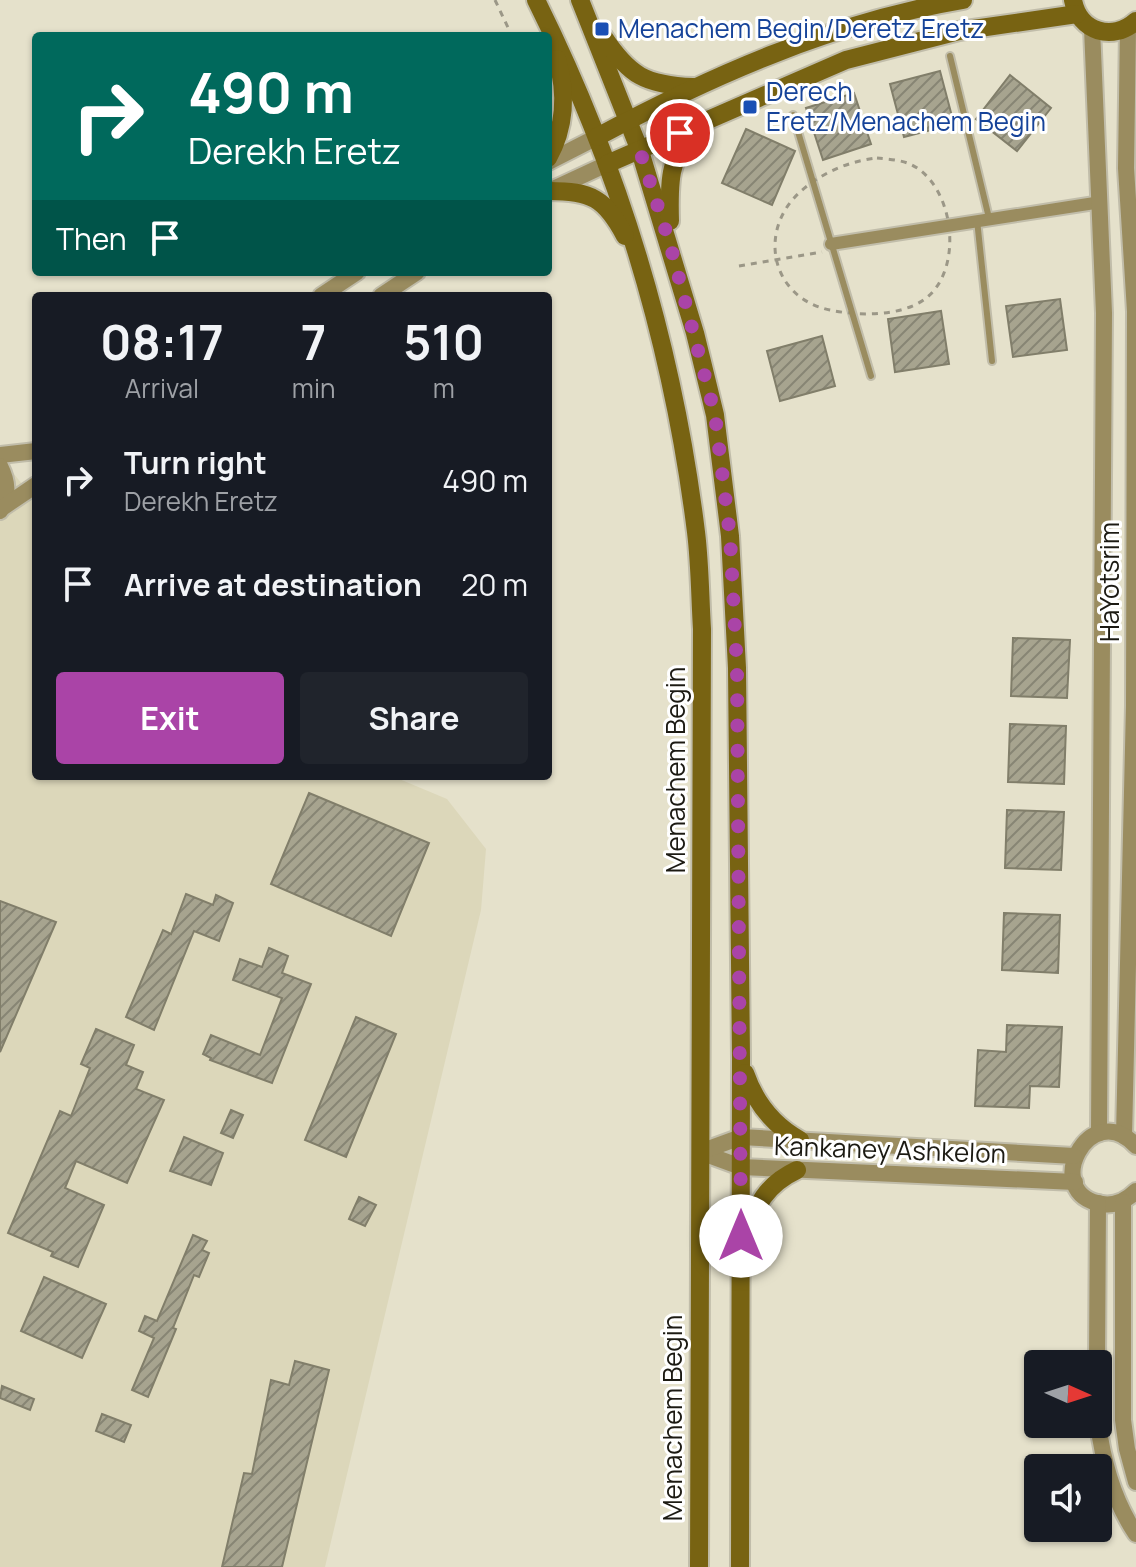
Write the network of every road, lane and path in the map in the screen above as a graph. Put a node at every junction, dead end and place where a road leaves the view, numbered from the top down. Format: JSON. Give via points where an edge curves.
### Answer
{"nodes":[{"id":1,"x":495,"y":0,"type":"edge"},
{"id":2,"x":536,"y":0,"type":"edge"},
{"id":3,"x":580,"y":0,"type":"edge"},
{"id":4,"x":963,"y":0,"type":"edge"},
{"id":5,"x":1075,"y":7,"type":"edge"},
{"id":6,"x":545,"y":18,"type":"junction"},
{"id":7,"x":1132,"y":25,"type":"edge"},
{"id":8,"x":1092,"y":28,"type":"junction"},
{"id":9,"x":510,"y":32,"type":"edge"},
{"id":10,"x":549,"y":32,"type":"edge"},
{"id":11,"x":551,"y":32,"type":"edge"},
{"id":12,"x":552,"y":34,"type":"edge"},
{"id":13,"x":552,"y":43,"type":"edge"},
{"id":14,"x":950,"y":56,"type":"dead end"},
{"id":15,"x":696,"y":87,"type":"junction"},
{"id":16,"x":793,"y":115,"type":"dead end"},
{"id":17,"x":628,"y":120,"type":"junction"},
{"id":18,"x":703,"y":122,"type":"junction"},
{"id":19,"x":597,"y":137,"type":"junction"},
{"id":20,"x":640,"y":151,"type":"junction"},
{"id":21,"x":552,"y":152,"type":"edge"},
{"id":22,"x":552,"y":158,"type":"edge"},
{"id":23,"x":607,"y":164,"type":"junction"},
{"id":24,"x":552,"y":189,"type":"edge"},
{"id":25,"x":552,"y":191,"type":"edge"},
{"id":26,"x":1101,"y":202,"type":"junction"},
{"id":27,"x":983,"y":219,"type":"junction"},
{"id":28,"x":670,"y":244,"type":"junction"},
{"id":29,"x":832,"y":247,"type":"junction"},
{"id":30,"x":739,"y":266,"type":"dead end"},
{"id":31,"x":643,"y":271,"type":"junction"},
{"id":32,"x":351,"y":276,"type":"edge"},
{"id":33,"x":411,"y":276,"type":"edge"},
{"id":34,"x":327,"y":292,"type":"edge"},
{"id":35,"x":387,"y":292,"type":"edge"},
{"id":36,"x":1136,"y":311,"type":"edge"},
{"id":37,"x":992,"y":361,"type":"dead end"},
{"id":38,"x":871,"y":376,"type":"dead end"},
{"id":39,"x":32,"y":451,"type":"edge"},
{"id":40,"x":0,"y":455,"type":"edge"},
{"id":41,"x":0,"y":466,"type":"edge"},
{"id":42,"x":32,"y":488,"type":"edge"},
{"id":43,"x":1,"y":509,"type":"edge"},
{"id":44,"x":1135,"y":707,"type":"edge"},
{"id":45,"x":1135,"y":754,"type":"edge"},
{"id":46,"x":741,"y":1059,"type":"junction"},
{"id":47,"x":1099,"y":1133,"type":"junction"},
{"id":48,"x":741,"y":1137,"type":"junction"},
{"id":49,"x":800,"y":1140,"type":"junction"},
{"id":50,"x":1130,"y":1141,"type":"edge"},
{"id":51,"x":700,"y":1152,"type":"junction"},
{"id":52,"x":1074,"y":1156,"type":"junction"},
{"id":53,"x":741,"y":1167,"type":"junction"},
{"id":54,"x":797,"y":1170,"type":"junction"},
{"id":55,"x":1075,"y":1182,"type":"junction"},
{"id":56,"x":1129,"y":1196,"type":"edge"},
{"id":57,"x":1098,"y":1203,"type":"junction"},
{"id":58,"x":741,"y":1268,"type":"junction"},
{"id":59,"x":1097,"y":1350,"type":"edge"},
{"id":60,"x":1100,"y":1438,"type":"edge"},
{"id":61,"x":1136,"y":1482,"type":"edge"},
{"id":62,"x":1136,"y":1534,"type":"edge"},
{"id":63,"x":699,"y":1567,"type":"edge"},
{"id":64,"x":740,"y":1567,"type":"edge"}],
"edges":[{"from":1,"to":9,"type":"path"},
{"from":2,"to":6,"type":"main road","name":"Menachem Begin"},
{"from":3,"to":15,"type":"main road","via":[[630,71],[649,82]]},
{"from":3,"to":17,"type":"main road"},
{"from":4,"to":15,"type":"main road","via":[[836,30]]},
{"from":5,"to":8,"type":"main road"},
{"from":5,"to":18,"type":"main road","via":[[846,60]]},
{"from":6,"to":10,"type":"main road"},
{"from":6,"to":11,"type":"main road","name":"Menachem Begin"},
{"from":7,"to":8,"type":"main road","via":[[1110,33]]},
{"from":7,"to":36,"type":"street","name":"HaYotsrim","via":[[1126,168]]},
{"from":8,"to":26,"type":"street","name":"HaYotsrim"},
{"from":12,"to":19,"type":"main road","name":"Menachem Begin"},
{"from":13,"to":21,"type":"main road","via":[[563,115]]},
{"from":14,"to":27,"type":"lane"},
{"from":15,"to":17,"type":"main road"},
{"from":16,"to":29,"type":"lane"},
{"from":17,"to":19,"type":"main road"},
{"from":17,"to":20,"type":"main road"},
{"from":18,"to":20,"type":"main road"},
{"from":18,"to":28,"type":"main road","via":[[677,151],[671,170]]},
{"from":19,"to":22,"type":"street"},
{"from":19,"to":23,"type":"main road","name":"Menachem Begin"},
{"from":20,"to":23,"type":"main road"},
{"from":20,"to":28,"type":"main road"},
{"from":23,"to":24,"type":"street"},
{"from":23,"to":31,"type":"main road","name":"Menachem Begin"},
{"from":25,"to":31,"type":"main road","via":[[590,194],[598,201],[619,224]]},
{"from":26,"to":27,"type":"street"},
{"from":26,"to":47,"type":"street","name":"HaYotsrim"},
{"from":27,"to":29,"type":"street"},
{"from":27,"to":37,"type":"lane"},
{"from":28,"to":46,"type":"main road","via":[[715,415],[730,536],[737,668]]},
{"from":29,"to":30,"type":"path"},
{"from":29,"to":38,"type":"lane"},
{"from":31,"to":51,"type":"main road","name":"Menachem Begin","via":[[678,420],[696,533],[702,661]]},
{"from":32,"to":34,"type":"street"},
{"from":33,"to":35,"type":"street"},
{"from":36,"to":44,"type":"street","name":"HaYotsrim"},
{"from":39,"to":40,"type":"street"},
{"from":41,"to":43,"type":"street","via":[[7,487]]},
{"from":42,"to":43,"type":"street"},
{"from":44,"to":45,"type":"street","name":"HaYotsrim"},
{"from":45,"to":50,"type":"street","name":"HaYotsrim"},
{"from":46,"to":48,"type":"main road"},
{"from":46,"to":49,"type":"main road","via":[[765,1111],[781,1130]]},
{"from":47,"to":50,"type":"street","via":[[1112,1132]]},
{"from":47,"to":52,"type":"street"},
{"from":48,"to":49,"type":"street","name":"Kankaney Ashkelon"},
{"from":48,"to":51,"type":"street","name":"Kankaney Ashkelon"},
{"from":48,"to":53,"type":"main road"},
{"from":49,"to":52,"type":"street","name":"Kankaney Ashkelon"},
{"from":51,"to":53,"type":"street","name":"Kankaney Ashkelon"},
{"from":51,"to":63,"type":"main road","name":"Menachem Begin"},
{"from":52,"to":55,"type":"street"},
{"from":53,"to":54,"type":"street","name":"Kankaney Ashkelon"},
{"from":53,"to":58,"type":"main road"},
{"from":54,"to":55,"type":"street","name":"Kankaney Ashkelon"},
{"from":54,"to":58,"type":"main road","via":[[766,1190],[747,1233]]},
{"from":55,"to":57,"type":"street"},
{"from":56,"to":57,"type":"street"},
{"from":56,"to":61,"type":"street","via":[[1123,1420]]},
{"from":57,"to":59,"type":"street"},
{"from":58,"to":64,"type":"main road"},
{"from":60,"to":62,"type":"street","via":[[1113,1493]]}]}
